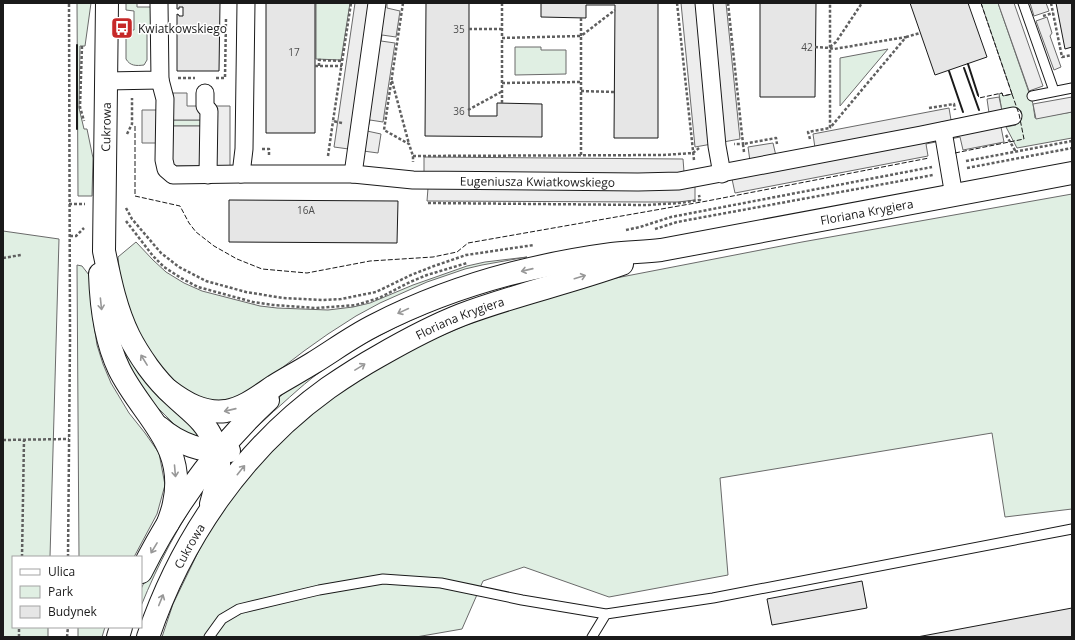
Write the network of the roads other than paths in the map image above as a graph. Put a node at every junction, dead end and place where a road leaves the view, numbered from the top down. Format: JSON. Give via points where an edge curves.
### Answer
{"nodes":[{"id":1,"x":107,"y":3,"type":"edge"},
{"id":2,"x":159,"y":3,"type":"edge"},
{"id":3,"x":246,"y":3,"type":"edge"},
{"id":4,"x":377,"y":3,"type":"edge"},
{"id":5,"x":704,"y":3,"type":"edge"},
{"id":6,"x":1023,"y":3,"type":"edge"},
{"id":7,"x":160,"y":80,"type":"junction"},
{"id":8,"x":106,"y":81,"type":"junction"},
{"id":9,"x":208,"y":85,"type":"road end"},
{"id":10,"x":1072,"y":88,"type":"edge"},
{"id":11,"x":1054,"y":91,"type":"junction"},
{"id":12,"x":1032,"y":96,"type":"dead end"},
{"id":13,"x":1013,"y":116,"type":"dead end"},
{"id":14,"x":943,"y":131,"type":"junction"},
{"id":15,"x":1072,"y":173,"type":"edge"},
{"id":16,"x":241,"y":174,"type":"junction"},
{"id":17,"x":353,"y":174,"type":"junction"},
{"id":18,"x":722,"y":174,"type":"junction"},
{"id":19,"x":208,"y":175,"type":"junction"},
{"id":20,"x":954,"y":196,"type":"junction"},
{"id":21,"x":660,"y":250,"type":"junction"},
{"id":22,"x":104,"y":251,"type":"junction"},
{"id":23,"x":313,"y":363,"type":"junction"},
{"id":24,"x":168,"y":390,"type":"junction"},
{"id":25,"x":155,"y":423,"type":"junction"},
{"id":26,"x":280,"y":428,"type":"junction"},
{"id":27,"x":218,"y":452,"type":"junction"},
{"id":28,"x":209,"y":513,"type":"junction"},
{"id":29,"x":168,"y":523,"type":"junction"},
{"id":30,"x":1072,"y":529,"type":"edge"},
{"id":31,"x":142,"y":570,"type":"edge"},
{"id":32,"x":606,"y":614,"type":"junction"},
{"id":33,"x":148,"y":637,"type":"edge"},
{"id":34,"x":209,"y":637,"type":"edge"},
{"id":35,"x":592,"y":637,"type":"edge"}],
"edges":[{"from":1,"to":8,"type":"street","name":"Cukrowa"},
{"from":2,"to":7,"type":"street","name":"Eugeniusza Kwiatkowskiego"},
{"from":3,"to":16,"type":"street","via":[[244,149]]},
{"from":4,"to":17,"type":"street"},
{"from":5,"to":18,"type":"street","via":[[717,146]]},
{"from":6,"to":11,"type":"lane"},
{"from":7,"to":8,"type":"street"},
{"from":7,"to":19,"type":"street","name":"Eugeniusza Kwiatkowskiego","via":[[165,99],[166,169],[173,174]]},
{"from":8,"to":22,"type":"street","name":"Cukrowa"},
{"from":9,"to":19,"type":"street","via":[[205,106],[209,111]]},
{"from":10,"to":11,"type":"lane"},
{"from":11,"to":12,"type":"lane"},
{"from":13,"to":14,"type":"street","name":"Eugeniusza Kwiatkowskiego"},
{"from":14,"to":18,"type":"street","name":"Eugeniusza Kwiatkowskiego"},
{"from":14,"to":20,"type":"street"},
{"from":15,"to":20,"type":"street","name":"Floriana Krygiera"},
{"from":16,"to":17,"type":"street","name":"Eugeniusza Kwiatkowskiego"},
{"from":16,"to":19,"type":"street","name":"Eugeniusza Kwiatkowskiego"},
{"from":17,"to":18,"type":"street","name":"Eugeniusza Kwiatkowskiego","via":[[413,180],[638,182],[679,181]]},
{"from":20,"to":21,"type":"street","name":"Floriana Krygiera"},
{"from":21,"to":23,"type":"street","name":"Floriana Krygiera","one_way":true,"via":[[565,262],[478,283],[430,299],[393,316],[356,335]]},
{"from":26,"to":21,"type":"street","name":"Floriana Krygiera","one_way":true,"via":[[356,369],[436,326],[460,315]]},
{"from":24,"to":22,"type":"street","name":"Cukrowa","one_way":true,"via":[[148,367],[129,337]]},
{"from":22,"to":25,"type":"street","name":"Cukrowa","one_way":true,"via":[[100,271],[100,296],[110,344],[126,381]]},
{"from":23,"to":24,"type":"street","name":"Floriana Krygiera","one_way":true,"via":[[244,405],[226,411],[200,409],[184,402]]},
{"from":23,"to":27,"type":"street","name":"Floriana Krygiera","via":[[262,406]]},
{"from":24,"to":27,"type":"street","name":"Cukrowa","via":[[200,419],[209,431]]},
{"from":25,"to":27,"type":"street","name":"Cukrowa","via":[[165,432],[184,442],[204,450]]},
{"from":25,"to":29,"type":"street","name":"Cukrowa","one_way":true,"via":[[171,450],[175,467],[176,493]]},
{"from":26,"to":27,"type":"street","name":"Floriana Krygiera","via":[[251,445]]},
{"from":28,"to":26,"type":"street","name":"Floriana Krygiera","one_way":true,"via":[[250,460]]},
{"from":27,"to":28,"type":"street","name":"Cukrowa","via":[[218,471]]},
{"from":27,"to":29,"type":"street","name":"Cukrowa"},
{"from":33,"to":28,"type":"street","name":"Cukrowa","one_way":true,"via":[[165,590]]},
{"from":29,"to":31,"type":"street","name":"Cukrowa","one_way":true},
{"from":30,"to":32,"type":"lane","via":[[713,598]]},
{"from":32,"to":34,"type":"lane","via":[[441,583],[383,579],[319,590],[239,609],[222,620]]},
{"from":32,"to":35,"type":"lane"}]}
